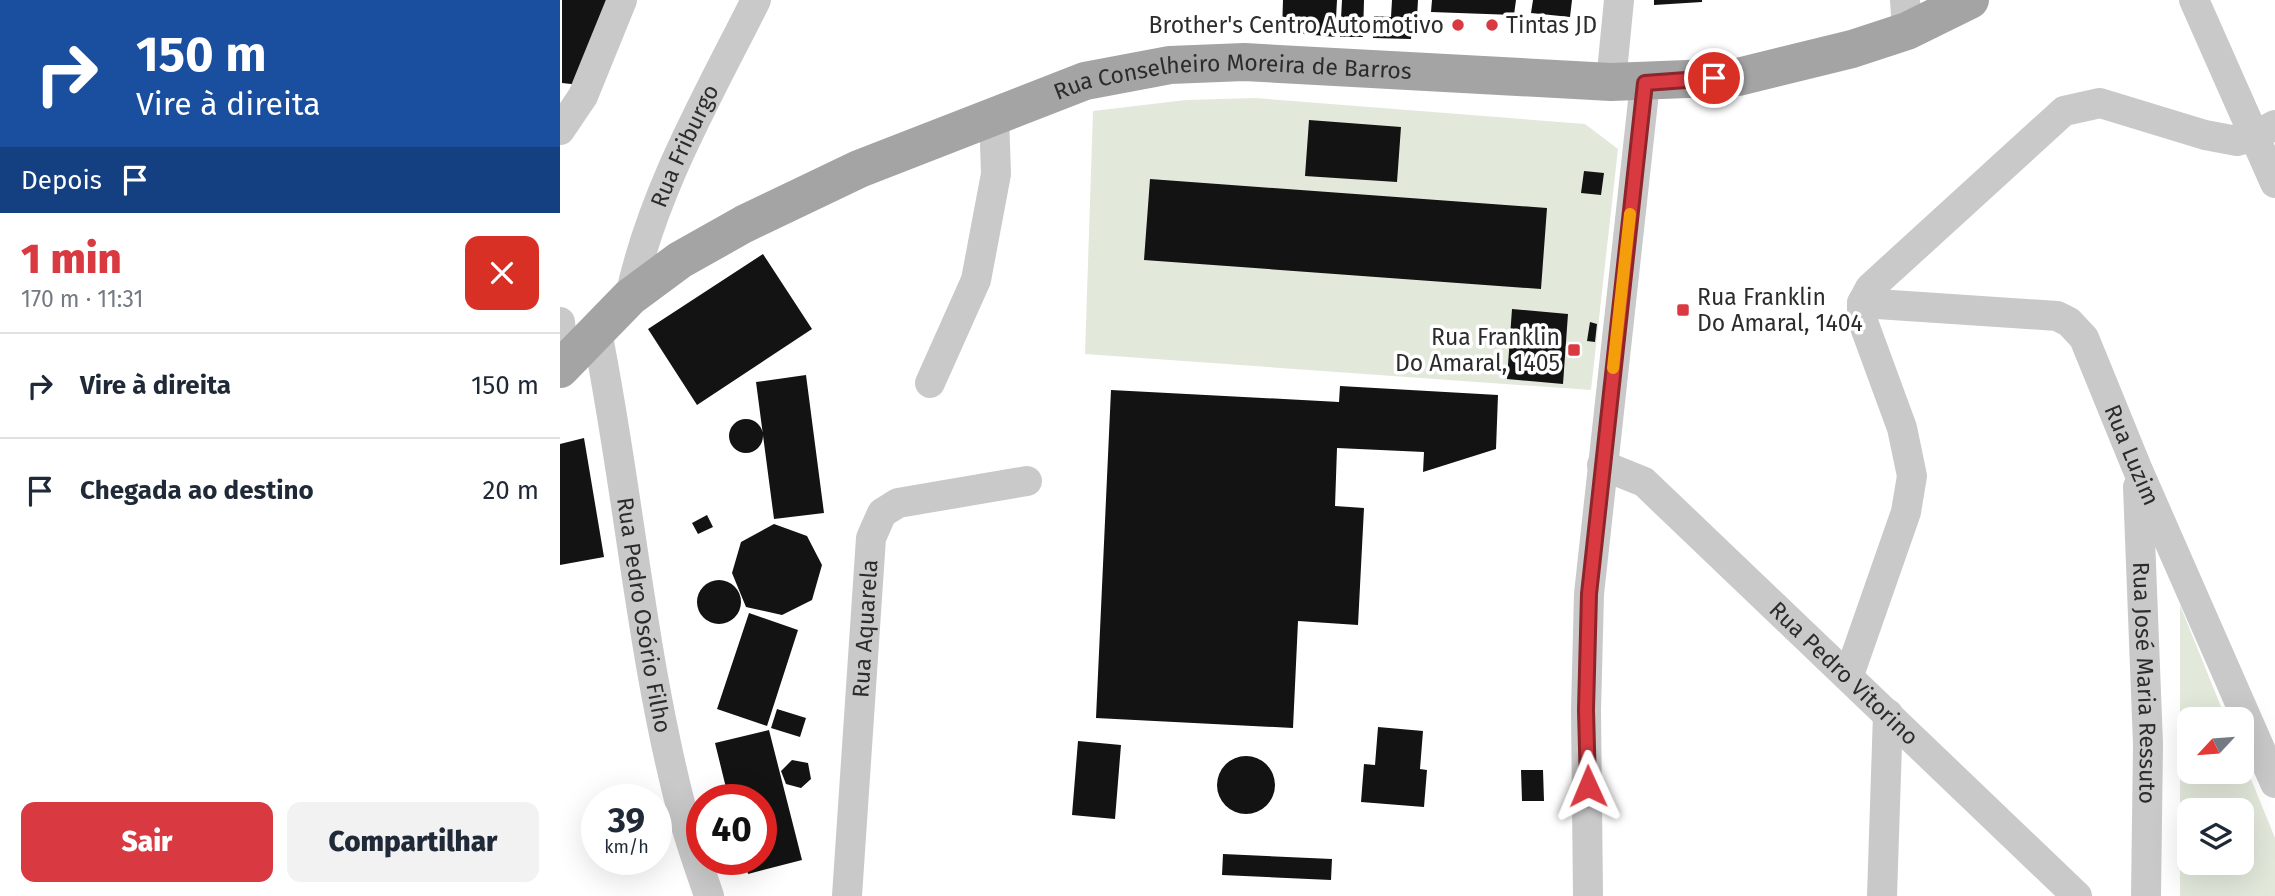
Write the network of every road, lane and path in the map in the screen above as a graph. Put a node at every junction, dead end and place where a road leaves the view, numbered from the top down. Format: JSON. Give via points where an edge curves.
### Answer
{"nodes":[{"id":1,"x":622,"y":0,"type":"edge"},
{"id":2,"x":756,"y":0,"type":"edge"},
{"id":3,"x":1619,"y":0,"type":"edge"},
{"id":4,"x":1970,"y":0,"type":"edge"},
{"id":5,"x":2194,"y":0,"type":"edge"},
{"id":6,"x":1906,"y":16,"type":"edge"},
{"id":7,"x":1628,"y":83,"type":"junction"},
{"id":8,"x":994,"y":115,"type":"junction"},
{"id":9,"x":560,"y":130,"type":"edge"},
{"id":10,"x":2265,"y":131,"type":"edge"},
{"id":11,"x":2275,"y":183,"type":"edge"},
{"id":12,"x":630,"y":297,"type":"junction"},
{"id":13,"x":1862,"y":303,"type":"junction"},
{"id":14,"x":560,"y":322,"type":"edge"},
{"id":15,"x":597,"y":332,"type":"junction"},
{"id":16,"x":562,"y":367,"type":"edge"},
{"id":17,"x":930,"y":383,"type":"dead end"},
{"id":18,"x":1602,"y":465,"type":"junction"},
{"id":19,"x":2137,"y":468,"type":"junction"},
{"id":20,"x":1027,"y":481,"type":"dead end"},
{"id":21,"x":1849,"y":675,"type":"junction"},
{"id":22,"x":1888,"y":713,"type":"junction"},
{"id":23,"x":2275,"y":783,"type":"edge"},
{"id":24,"x":709,"y":896,"type":"edge"},
{"id":25,"x":847,"y":896,"type":"edge"},
{"id":26,"x":1588,"y":896,"type":"edge"},
{"id":27,"x":1882,"y":896,"type":"edge"},
{"id":28,"x":2077,"y":896,"type":"edge"},
{"id":29,"x":2146,"y":896,"type":"edge"}],
"edges":[{"from":1,"to":9,"type":"street","via":[[583,96]]},
{"from":2,"to":12,"type":"street","name":"Rua Friburgo","via":[[657,203]]},
{"from":3,"to":7,"type":"street"},
{"from":4,"to":6,"type":"main road","name":"Rua Conselheiro Moreira de Barros"},
{"from":5,"to":10,"type":"street"},
{"from":6,"to":7,"type":"main road","name":"Rua Conselheiro Moreira de Barros","via":[[1852,50],[1738,77]]},
{"from":7,"to":8,"type":"main road","name":"Rua Conselheiro Moreira de Barros","via":[[1244,62],[1170,65],[1085,81]]},
{"from":7,"to":18,"type":"street"},
{"from":8,"to":12,"type":"main road","name":"Rua Conselheiro Moreira de Barros","via":[[859,169],[744,223],[680,260]]},
{"from":8,"to":17,"type":"street","via":[[996,174],[976,280]]},
{"from":10,"to":11,"type":"street"},
{"from":10,"to":13,"type":"street","via":[[2237,141],[2100,103],[2064,111],[1870,288]]},
{"from":12,"to":15,"type":"main road","name":"Rua Conselheiro Moreira de Barros"},
{"from":13,"to":19,"type":"street","name":"Rua Luzim","via":[[2057,316],[2069,322],[2084,338]]},
{"from":13,"to":21,"type":"street","via":[[1862,319],[1902,428],[1913,476],[1906,512]]},
{"from":14,"to":16,"type":"street"},
{"from":15,"to":16,"type":"main road","name":"Rua Conselheiro Moreira de Barros"},
{"from":15,"to":24,"type":"street","name":"Rua Pedro Osório Filho","via":[[649,659],[683,816]]},
{"from":18,"to":21,"type":"street","name":"Rua Pedro Vitorino","via":[[1644,482]]},
{"from":18,"to":26,"type":"street","via":[[1589,607]]},
{"from":19,"to":23,"type":"street","name":"Rua Luzim"},
{"from":19,"to":29,"type":"street","name":"Rua José Maria Ressuto","via":[[2148,744]]},
{"from":20,"to":25,"type":"street","name":"Rua Aquarela","via":[[898,503],[882,513],[876,526],[871,538]]},
{"from":21,"to":22,"type":"street","name":"Rua Pedro Vitorino"},
{"from":22,"to":27,"type":"street"},
{"from":22,"to":28,"type":"street","name":"Rua Pedro Vitorino"}]}
